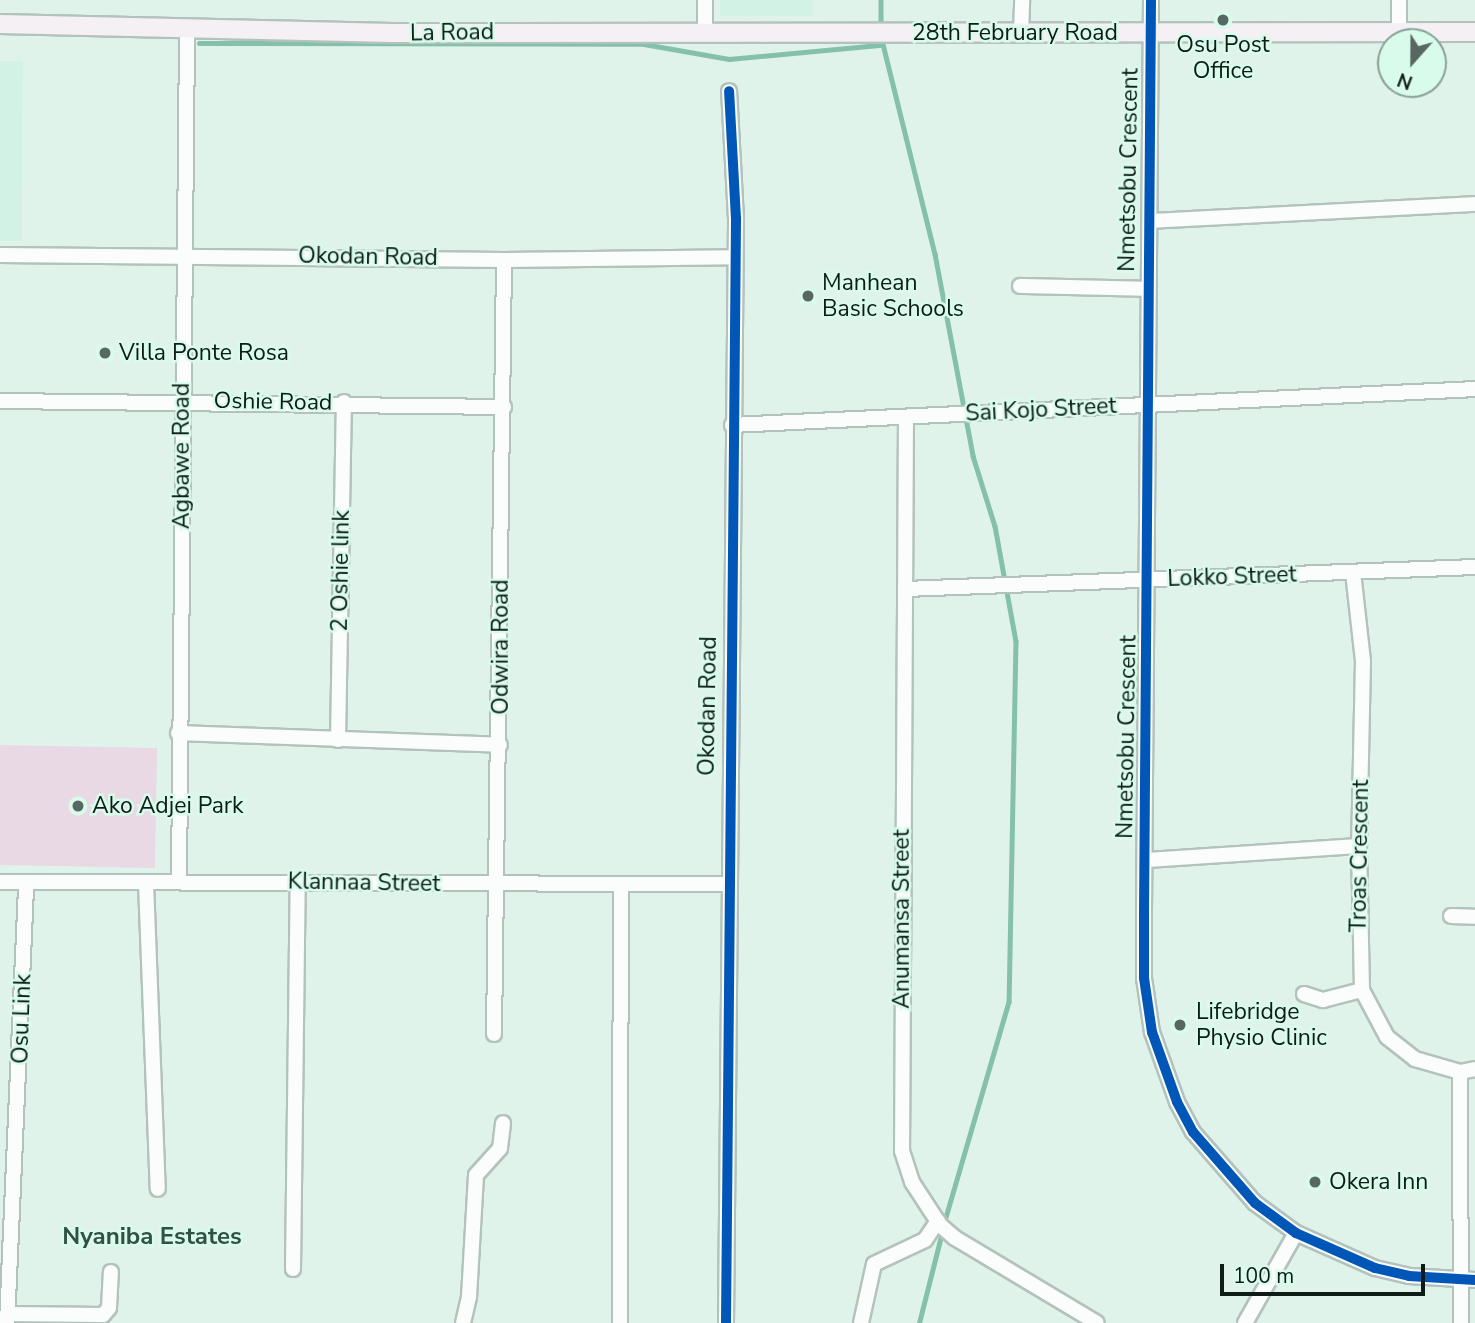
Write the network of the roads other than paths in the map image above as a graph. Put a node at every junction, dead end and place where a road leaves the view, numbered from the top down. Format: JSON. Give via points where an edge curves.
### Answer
{"nodes":[{"id":1,"x":705,"y":0,"type":"edge"},
{"id":2,"x":1022,"y":0,"type":"edge"},
{"id":3,"x":1151,"y":0,"type":"edge"},
{"id":4,"x":1399,"y":0,"type":"edge"},
{"id":5,"x":4,"y":22,"type":"edge"},
{"id":6,"x":1399,"y":28,"type":"edge"},
{"id":7,"x":187,"y":30,"type":"junction"},
{"id":8,"x":705,"y":30,"type":"junction"},
{"id":9,"x":891,"y":32,"type":"joint"},
{"id":10,"x":1447,"y":32,"type":"edge"},
{"id":11,"x":1475,"y":32,"type":"edge"},
{"id":12,"x":1151,"y":33,"type":"junction"},
{"id":13,"x":1377,"y":33,"type":"edge"},
{"id":14,"x":1021,"y":34,"type":"junction"},
{"id":15,"x":729,"y":91,"type":"dead end"},
{"id":16,"x":1475,"y":204,"type":"edge"},
{"id":17,"x":1150,"y":221,"type":"junction"},
{"id":18,"x":182,"y":254,"type":"junction"},
{"id":19,"x":0,"y":255,"type":"edge"},
{"id":20,"x":736,"y":257,"type":"junction"},
{"id":21,"x":504,"y":260,"type":"junction"},
{"id":22,"x":1020,"y":286,"type":"dead end"},
{"id":23,"x":1148,"y":289,"type":"junction"},
{"id":24,"x":1475,"y":389,"type":"edge"},
{"id":25,"x":0,"y":401,"type":"edge"},
{"id":26,"x":182,"y":401,"type":"junction"},
{"id":27,"x":344,"y":402,"type":"junction"},
{"id":28,"x":1147,"y":404,"type":"junction"},
{"id":29,"x":504,"y":407,"type":"junction"},
{"id":30,"x":906,"y":418,"type":"junction"},
{"id":31,"x":732,"y":425,"type":"junction"},
{"id":32,"x":1475,"y":567,"type":"edge"},
{"id":33,"x":1353,"y":572,"type":"junction"},
{"id":34,"x":1149,"y":580,"type":"junction"},
{"id":35,"x":905,"y":589,"type":"junction"},
{"id":36,"x":178,"y":733,"type":"junction"},
{"id":37,"x":338,"y":740,"type":"junction"},
{"id":38,"x":500,"y":745,"type":"junction"},
{"id":39,"x":1359,"y":846,"type":"junction"},
{"id":40,"x":1147,"y":860,"type":"junction"},
{"id":41,"x":0,"y":882,"type":"edge"},
{"id":42,"x":179,"y":882,"type":"junction"},
{"id":43,"x":298,"y":882,"type":"junction"},
{"id":44,"x":26,"y":883,"type":"junction"},
{"id":45,"x":146,"y":883,"type":"junction"},
{"id":46,"x":727,"y":884,"type":"junction"},
{"id":47,"x":499,"y":885,"type":"junction"},
{"id":48,"x":621,"y":885,"type":"junction"},
{"id":49,"x":1451,"y":916,"type":"dead end"},
{"id":50,"x":1475,"y":917,"type":"edge"},
{"id":51,"x":1362,"y":990,"type":"junction"},
{"id":52,"x":1304,"y":994,"type":"dead end"},
{"id":53,"x":494,"y":1034,"type":"dead end"},
{"id":54,"x":1475,"y":1069,"type":"edge"},
{"id":55,"x":1460,"y":1072,"type":"junction"},
{"id":56,"x":503,"y":1123,"type":"dead end"},
{"id":57,"x":158,"y":1189,"type":"dead end"},
{"id":58,"x":939,"y":1223,"type":"junction"},
{"id":59,"x":1296,"y":1233,"type":"junction"},
{"id":60,"x":293,"y":1269,"type":"dead end"},
{"id":61,"x":111,"y":1272,"type":"dead end"},
{"id":62,"x":1468,"y":1281,"type":"edge"},
{"id":63,"x":7,"y":1319,"type":"edge"},
{"id":64,"x":463,"y":1323,"type":"edge"},
{"id":65,"x":620,"y":1323,"type":"edge"},
{"id":66,"x":726,"y":1323,"type":"edge"},
{"id":67,"x":861,"y":1323,"type":"edge"},
{"id":68,"x":1097,"y":1323,"type":"edge"},
{"id":69,"x":1245,"y":1323,"type":"edge"},
{"id":70,"x":1461,"y":1323,"type":"edge"}],
"edges":[{"from":1,"to":8,"type":"street"},
{"from":2,"to":14,"type":"street"},
{"from":3,"to":12,"type":"street","name":"Nmetsobu Crescent"},
{"from":4,"to":6,"type":"street"},
{"from":5,"to":7,"type":"main road","name":"La Road"},
{"from":7,"to":8,"type":"main road","name":"La Road"},
{"from":7,"to":18,"type":"street","name":"Agbawe Road"},
{"from":8,"to":9,"type":"main road","name":"La Road"},
{"from":9,"to":14,"type":"main road","name":"28th February Road"},
{"from":10,"to":11,"type":"main road","name":"28th February Road"},
{"from":12,"to":13,"type":"main road","name":"28th February Road"},
{"from":12,"to":14,"type":"main road","name":"28th February Road"},
{"from":12,"to":17,"type":"street","name":"Nmetsobu Crescent"},
{"from":15,"to":20,"type":"street","name":"Okodan Road"},
{"from":16,"to":17,"type":"street"},
{"from":17,"to":23,"type":"street","name":"Nmetsobu Crescent"},
{"from":18,"to":19,"type":"street","name":"Okodan Road"},
{"from":18,"to":21,"type":"street","name":"Okodan Road"},
{"from":18,"to":26,"type":"street","name":"Agbawe Road"},
{"from":20,"to":21,"type":"street","name":"Okodan Road"},
{"from":20,"to":31,"type":"street","name":"Okodan Road"},
{"from":21,"to":29,"type":"street","name":"Odwira Road"},
{"from":22,"to":23,"type":"street"},
{"from":23,"to":28,"type":"street","name":"Nmetsobu Crescent"},
{"from":24,"to":28,"type":"street","name":"Sai Kojo Street"},
{"from":25,"to":26,"type":"street","name":"Oshie Road"},
{"from":26,"to":27,"type":"street","name":"Oshie Road"},
{"from":26,"to":36,"type":"street","name":"Agbawe Road"},
{"from":27,"to":29,"type":"street","name":"Oshie Road"},
{"from":27,"to":37,"type":"street","name":"2 Oshie link"},
{"from":28,"to":30,"type":"street","name":"Sai Kojo Street"},
{"from":28,"to":34,"type":"street","name":"Nmetsobu Crescent"},
{"from":29,"to":38,"type":"street","name":"Odwira Road"},
{"from":30,"to":31,"type":"street","name":"Sai Kojo Street"},
{"from":30,"to":35,"type":"street","name":"Anumansa Street"},
{"from":31,"to":46,"type":"street","name":"Okodan Road"},
{"from":32,"to":33,"type":"street","name":"Lokko Street"},
{"from":33,"to":34,"type":"street","name":"Lokko Street"},
{"from":33,"to":39,"type":"street","name":"Troas Crescent","via":[[1363,661]]},
{"from":34,"to":35,"type":"street","name":"Lokko Street"},
{"from":34,"to":40,"type":"street","name":"Nmetsobu Crescent"},
{"from":35,"to":58,"type":"street","name":"Anumansa Street","via":[[902,1151],[912,1182]]},
{"from":36,"to":37,"type":"street"},
{"from":36,"to":42,"type":"street","name":"Agbawe Road"},
{"from":37,"to":38,"type":"street"},
{"from":38,"to":47,"type":"street","name":"Odwira Road"},
{"from":39,"to":40,"type":"street"},
{"from":39,"to":51,"type":"street","name":"Troas Crescent"},
{"from":40,"to":59,"type":"street","name":"Nmetsobu Crescent","via":[[1144,978],[1160,1062],[1194,1132],[1224,1173]]},
{"from":41,"to":44,"type":"street","name":"Klannaa Street"},
{"from":42,"to":43,"type":"street","name":"Klannaa Street"},
{"from":42,"to":45,"type":"street","name":"Klannaa Street"},
{"from":43,"to":47,"type":"street","name":"Klannaa Street"},
{"from":43,"to":60,"type":"street"},
{"from":44,"to":45,"type":"street","name":"Klannaa Street"},
{"from":44,"to":63,"type":"street","name":"Osu Link"},
{"from":45,"to":57,"type":"street"},
{"from":46,"to":48,"type":"street","name":"Klannaa Street"},
{"from":46,"to":66,"type":"street","name":"Okodan Road"},
{"from":47,"to":48,"type":"street","name":"Klannaa Street"},
{"from":47,"to":53,"type":"street","name":"Odwira Road"},
{"from":48,"to":65,"type":"street"},
{"from":49,"to":50,"type":"street"},
{"from":51,"to":52,"type":"street","via":[[1323,1000]]},
{"from":51,"to":55,"type":"street","name":"Troas Crescent","via":[[1387,1037],[1415,1059]]},
{"from":54,"to":55,"type":"street","name":"Troas Crescent"},
{"from":55,"to":62,"type":"street"},
{"from":56,"to":64,"type":"street","via":[[500,1148],[476,1175],[469,1297]]},
{"from":58,"to":67,"type":"street","via":[[925,1240],[874,1264]]},
{"from":58,"to":68,"type":"street","name":"Anumansa Street","via":[[955,1238]]},
{"from":59,"to":62,"type":"street","name":"Nmetsobu Crescent","via":[[1375,1268]]},
{"from":59,"to":69,"type":"street"},
{"from":61,"to":63,"type":"street","via":[[109,1308],[103,1315]]},
{"from":62,"to":70,"type":"street"}]}
